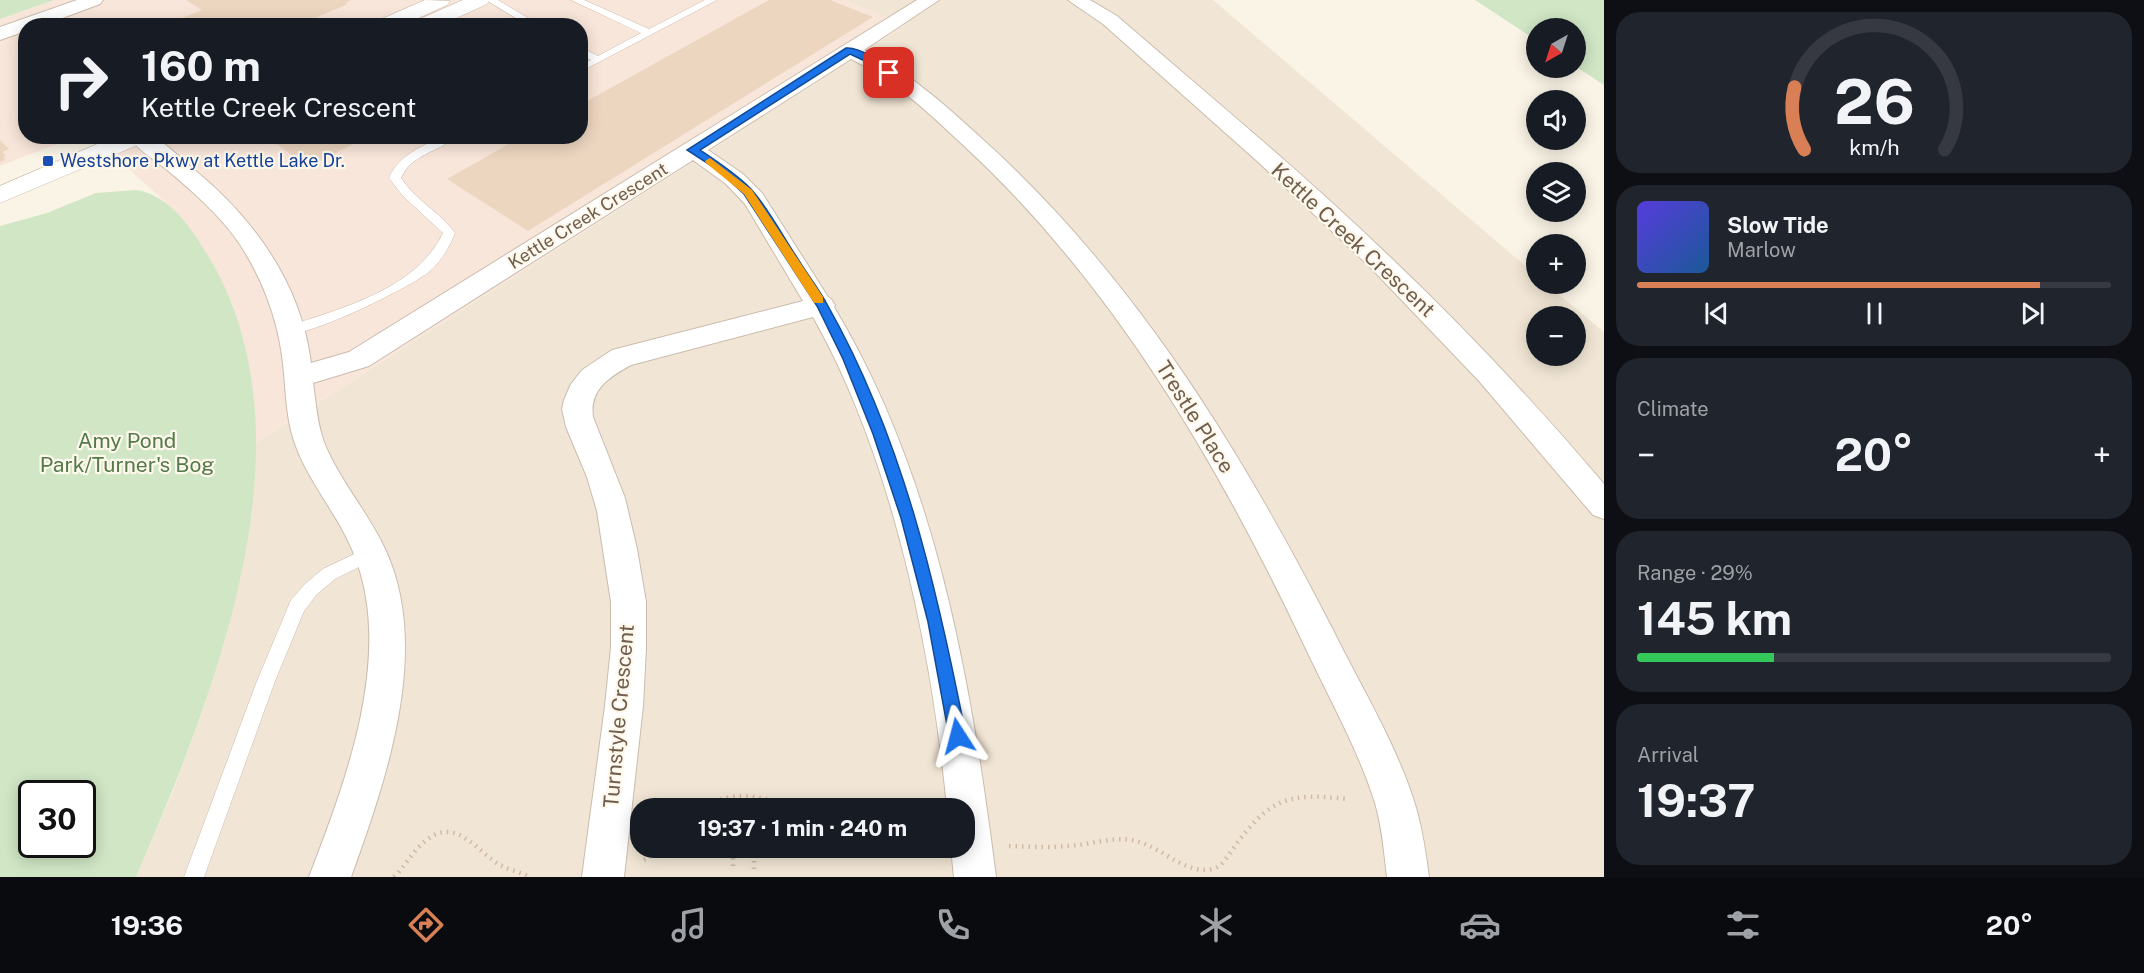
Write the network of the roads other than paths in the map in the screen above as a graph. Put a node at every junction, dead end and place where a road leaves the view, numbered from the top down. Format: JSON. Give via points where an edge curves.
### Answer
{"nodes":[{"id":1,"x":94,"y":0,"type":"edge"},
{"id":2,"x":442,"y":0,"type":"edge"},
{"id":3,"x":480,"y":0,"type":"edge"},
{"id":4,"x":491,"y":0,"type":"edge"},
{"id":5,"x":576,"y":0,"type":"edge"},
{"id":6,"x":712,"y":0,"type":"edge"},
{"id":7,"x":930,"y":0,"type":"edge"},
{"id":8,"x":1077,"y":0,"type":"edge"},
{"id":9,"x":43,"y":18,"type":"edge"},
{"id":10,"x":400,"y":18,"type":"edge"},
{"id":11,"x":438,"y":18,"type":"edge"},
{"id":12,"x":523,"y":18,"type":"edge"},
{"id":13,"x":4,"y":32,"type":"edge"},
{"id":14,"x":649,"y":33,"type":"junction"},
{"id":15,"x":18,"y":40,"type":"edge"},
{"id":16,"x":849,"y":50,"type":"junction"},
{"id":17,"x":588,"y":54,"type":"edge"},
{"id":18,"x":598,"y":60,"type":"junction"},
{"id":19,"x":588,"y":65,"type":"edge"},
{"id":20,"x":120,"y":144,"type":"edge"},
{"id":21,"x":148,"y":144,"type":"edge"},
{"id":22,"x":437,"y":144,"type":"edge"},
{"id":23,"x":693,"y":150,"type":"junction"},
{"id":24,"x":0,"y":195,"type":"edge"},
{"id":25,"x":822,"y":305,"type":"junction"},
{"id":26,"x":291,"y":330,"type":"junction"},
{"id":27,"x":300,"y":377,"type":"junction"},
{"id":28,"x":1604,"y":506,"type":"edge"},
{"id":29,"x":371,"y":553,"type":"junction"},
{"id":30,"x":194,"y":877,"type":"edge"},
{"id":31,"x":330,"y":877,"type":"edge"},
{"id":32,"x":603,"y":877,"type":"edge"},
{"id":33,"x":975,"y":877,"type":"edge"},
{"id":34,"x":1408,"y":877,"type":"edge"}],
"edges":[{"from":1,"to":9,"type":"street"},
{"from":2,"to":10,"type":"main road"},
{"from":3,"to":11,"type":"main road"},
{"from":4,"to":12,"type":"lane"},
{"from":5,"to":14,"type":"lane"},
{"from":6,"to":14,"type":"lane"},
{"from":7,"to":16,"type":"street","name":"Kettle Creek Crescent"},
{"from":8,"to":28,"type":"street","name":"Kettle Creek Crescent","via":[[1110,20],[1416,297],[1535,424]]},
{"from":13,"to":15,"type":"street"},
{"from":14,"to":18,"type":"lane"},
{"from":16,"to":23,"type":"street","name":"Kettle Creek Crescent"},
{"from":16,"to":34,"type":"street","name":"Trestle Place","via":[[873,62],[971,138],[1064,235],[1161,361],[1207,432],[1319,639],[1392,792]]},
{"from":17,"to":18,"type":"lane"},
{"from":18,"to":19,"type":"lane"},
{"from":20,"to":24,"type":"main road"},
{"from":21,"to":26,"type":"street","via":[[229,214],[261,260]]},
{"from":22,"to":26,"type":"lane","via":[[408,159],[398,168],[395,178],[400,188],[450,233],[433,262],[392,290],[361,305]]},
{"from":23,"to":25,"type":"street","via":[[722,168],[748,192]]},
{"from":23,"to":27,"type":"street","name":"Kettle Creek Crescent","via":[[359,359]]},
{"from":25,"to":32,"type":"street","name":"Turnstyle Crescent","via":[[622,357],[603,367],[581,392],[577,410],[606,485],[627,590],[628,663]]},
{"from":25,"to":33,"type":"street","via":[[880,434],[912,530],[955,715]]},
{"from":26,"to":27,"type":"street"},
{"from":27,"to":29,"type":"street","via":[[308,438],[320,468]]},
{"from":29,"to":30,"type":"lane","via":[[329,574],[297,606]]},
{"from":29,"to":31,"type":"street","via":[[383,594],[387,639],[383,707],[368,770]]}]}
